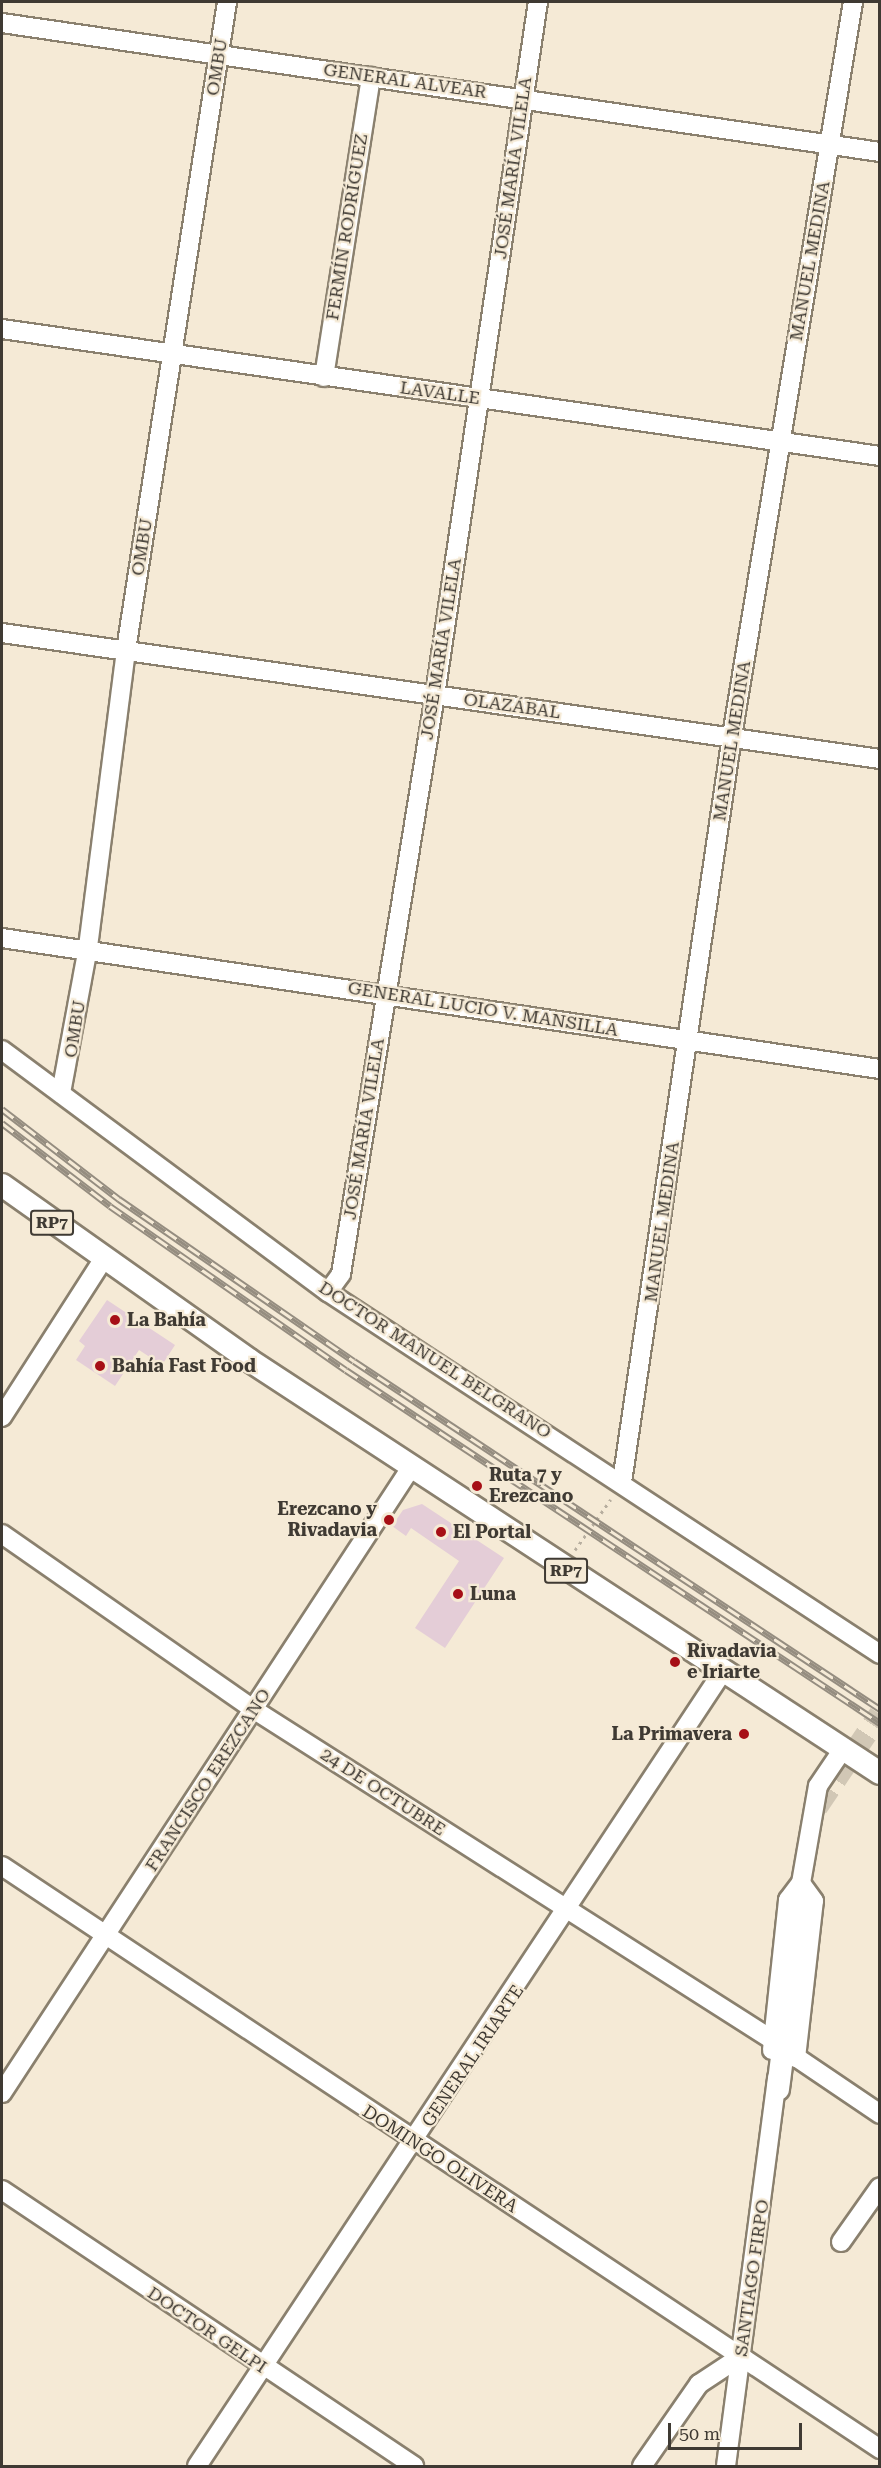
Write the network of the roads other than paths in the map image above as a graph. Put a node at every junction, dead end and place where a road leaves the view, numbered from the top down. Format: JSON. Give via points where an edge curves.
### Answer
{"nodes":[{"id":1,"x":227,"y":2,"type":"edge"},
{"id":2,"x":538,"y":2,"type":"edge"},
{"id":3,"x":853,"y":2,"type":"edge"},
{"id":4,"x":2,"y":23,"type":"edge"},
{"id":5,"x":219,"y":54,"type":"junction"},
{"id":6,"x":371,"y":77,"type":"junction"},
{"id":7,"x":523,"y":98,"type":"junction"},
{"id":8,"x":830,"y":145,"type":"junction"},
{"id":9,"x":879,"y":152,"type":"edge"},
{"id":10,"x":2,"y":329,"type":"edge"},
{"id":11,"x":172,"y":356,"type":"junction"},
{"id":12,"x":324,"y":377,"type":"junction"},
{"id":13,"x":479,"y":398,"type":"junction"},
{"id":14,"x":779,"y":442,"type":"junction"},
{"id":15,"x":879,"y":456,"type":"edge"},
{"id":16,"x":2,"y":633,"type":"edge"},
{"id":17,"x":126,"y":650,"type":"junction"},
{"id":18,"x":435,"y":695,"type":"junction"},
{"id":19,"x":732,"y":736,"type":"junction"},
{"id":20,"x":879,"y":759,"type":"edge"},
{"id":21,"x":2,"y":938,"type":"edge"},
{"id":22,"x":88,"y":947,"type":"junction"},
{"id":23,"x":384,"y":994,"type":"junction"},
{"id":24,"x":688,"y":1040,"type":"junction"},
{"id":25,"x":2,"y":1050,"type":"edge"},
{"id":26,"x":879,"y":1069,"type":"edge"},
{"id":27,"x":61,"y":1093,"type":"junction"},
{"id":28,"x":2,"y":1185,"type":"edge"},
{"id":29,"x":102,"y":1261,"type":"junction"},
{"id":30,"x":328,"y":1292,"type":"junction"},
{"id":31,"x":2,"y":1417,"type":"edge"},
{"id":32,"x":412,"y":1466,"type":"junction"},
{"id":33,"x":622,"y":1482,"type":"junction"},
{"id":34,"x":2,"y":1534,"type":"edge"},
{"id":35,"x":879,"y":1654,"type":"edge"},
{"id":36,"x":723,"y":1671,"type":"junction"},
{"id":37,"x":254,"y":1708,"type":"junction"},
{"id":38,"x":843,"y":1749,"type":"junction"},
{"id":39,"x":879,"y":1773,"type":"edge"},
{"id":40,"x":2,"y":1866,"type":"edge"},
{"id":41,"x":801,"y":1891,"type":"junction"},
{"id":42,"x":569,"y":1911,"type":"junction"},
{"id":43,"x":107,"y":1936,"type":"junction"},
{"id":44,"x":784,"y":2049,"type":"junction"},
{"id":45,"x":778,"y":2089,"type":"joint"},
{"id":46,"x":2,"y":2093,"type":"edge"},
{"id":47,"x":879,"y":2114,"type":"edge"},
{"id":48,"x":415,"y":2143,"type":"junction"},
{"id":49,"x":879,"y":2187,"type":"edge"},
{"id":50,"x":2,"y":2190,"type":"edge"},
{"id":51,"x":841,"y":2242,"type":"dead end"},
{"id":52,"x":741,"y":2357,"type":"junction"},
{"id":53,"x":263,"y":2368,"type":"junction"},
{"id":54,"x":879,"y":2449,"type":"edge"},
{"id":55,"x":197,"y":2466,"type":"edge"},
{"id":56,"x":414,"y":2466,"type":"edge"},
{"id":57,"x":642,"y":2466,"type":"edge"},
{"id":58,"x":726,"y":2466,"type":"edge"}],
"edges":[{"from":1,"to":5,"type":"street","name":"OMBU"},
{"from":2,"to":7,"type":"street","name":"JOSÉ MARÍA VILELA"},
{"from":3,"to":8,"type":"street","name":"MANUEL MEDINA"},
{"from":4,"to":5,"type":"street","name":"GENERAL ALVEAR"},
{"from":5,"to":6,"type":"street","name":"GENERAL ALVEAR"},
{"from":5,"to":11,"type":"street","name":"OMBU"},
{"from":6,"to":7,"type":"street","name":"GENERAL ALVEAR"},
{"from":6,"to":12,"type":"street","name":"FERMÍN RODRÍGUEZ"},
{"from":7,"to":8,"type":"street","name":"GENERAL ALVEAR"},
{"from":7,"to":13,"type":"street","name":"JOSÉ MARÍA VILELA"},
{"from":8,"to":9,"type":"street","name":"GENERAL ALVEAR"},
{"from":8,"to":14,"type":"street","name":"MANUEL MEDINA"},
{"from":10,"to":11,"type":"street","name":"LAVALLE"},
{"from":11,"to":12,"type":"street","name":"LAVALLE"},
{"from":11,"to":17,"type":"street","name":"OMBU"},
{"from":12,"to":13,"type":"street","name":"LAVALLE"},
{"from":13,"to":14,"type":"street","name":"LAVALLE"},
{"from":13,"to":18,"type":"street","name":"JOSÉ MARÍA VILELA"},
{"from":14,"to":15,"type":"street","name":"LAVALLE"},
{"from":14,"to":19,"type":"street","name":"MANUEL MEDINA"},
{"from":16,"to":17,"type":"street","name":"OLAZÁBAL"},
{"from":17,"to":18,"type":"street","name":"OLAZÁBAL"},
{"from":17,"to":22,"type":"street","name":"OMBU"},
{"from":18,"to":19,"type":"street","name":"OLAZÁBAL"},
{"from":18,"to":23,"type":"street","name":"JOSÉ MARÍA VILELA"},
{"from":19,"to":20,"type":"street","name":"OLAZÁBAL"},
{"from":19,"to":24,"type":"street","name":"MANUEL MEDINA"},
{"from":21,"to":22,"type":"street","name":"GENERAL LUCIO V. MANSILLA"},
{"from":22,"to":23,"type":"street","name":"GENERAL LUCIO V. MANSILLA"},
{"from":22,"to":27,"type":"street","name":"OMBU"},
{"from":23,"to":24,"type":"street","name":"GENERAL LUCIO V. MANSILLA"},
{"from":23,"to":30,"type":"street","name":"JOSÉ MARÍA VILELA","via":[[341,1274]]},
{"from":24,"to":26,"type":"street","name":"GENERAL LUCIO V. MANSILLA"},
{"from":24,"to":33,"type":"street","name":"MANUEL MEDINA"},
{"from":25,"to":27,"type":"street","name":"DOCTOR MANUEL BELGRANO"},
{"from":27,"to":30,"type":"street","name":"DOCTOR MANUEL BELGRANO"},
{"from":28,"to":29,"type":"main road","number":"RP7"},
{"from":29,"to":31,"type":"street"},
{"from":29,"to":32,"type":"main road","number":"RP7"},
{"from":30,"to":33,"type":"street","name":"DOCTOR MANUEL BELGRANO"},
{"from":32,"to":36,"type":"main road","number":"RP7","via":[[562,1569]]},
{"from":32,"to":37,"type":"street","name":"FRANCISCO EREZCANO"},
{"from":33,"to":35,"type":"street","name":"DOCTOR MANUEL BELGRANO"},
{"from":34,"to":37,"type":"street","name":"24 DE OCTUBRE"},
{"from":36,"to":38,"type":"main road","number":"RP7"},
{"from":36,"to":42,"type":"street","name":"GENERAL IRIARTE"},
{"from":37,"to":42,"type":"street","name":"24 DE OCTUBRE"},
{"from":37,"to":43,"type":"street","name":"FRANCISCO EREZCANO"},
{"from":38,"to":39,"type":"main road","number":"RP7"},
{"from":38,"to":41,"type":"street","name":"SANTIAGO FIRPO","via":[[818,1786]]},
{"from":40,"to":43,"type":"street","name":"DOMINGO OLIVERA"},
{"from":41,"to":44,"type":"main road","name":"SANTIAGO FIRPO"},
{"from":41,"to":44,"type":"street","name":"SANTIAGO FIRPO","via":[[788,1900]]},
{"from":41,"to":44,"type":"street","name":"SANTIAGO FIRPO","via":[[814,1900]]},
{"from":42,"to":44,"type":"street","name":"24 DE OCTUBRE"},
{"from":42,"to":48,"type":"street","name":"GENERAL IRIARTE"},
{"from":43,"to":46,"type":"street","name":"FRANCISCO EREZCANO"},
{"from":43,"to":48,"type":"street","name":"DOMINGO OLIVERA"},
{"from":44,"to":45,"type":"main road","name":"SANTIAGO FIRPO"},
{"from":44,"to":47,"type":"street","name":"24 DE OCTUBRE"},
{"from":45,"to":52,"type":"street","name":"SANTIAGO FIRPO"},
{"from":48,"to":52,"type":"street","name":"DOMINGO OLIVERA"},
{"from":48,"to":53,"type":"street","name":"GENERAL IRIARTE"},
{"from":49,"to":51,"type":"street"},
{"from":50,"to":53,"type":"street","name":"DOCTOR GELPI"},
{"from":52,"to":54,"type":"street","name":"DOMINGO OLIVERA"},
{"from":52,"to":57,"type":"street","via":[[699,2384]]},
{"from":52,"to":58,"type":"street","name":"SANTIAGO FIRPO"},
{"from":53,"to":55,"type":"street","name":"GENERAL IRIARTE"},
{"from":53,"to":56,"type":"street","name":"DOCTOR GELPI"}]}
